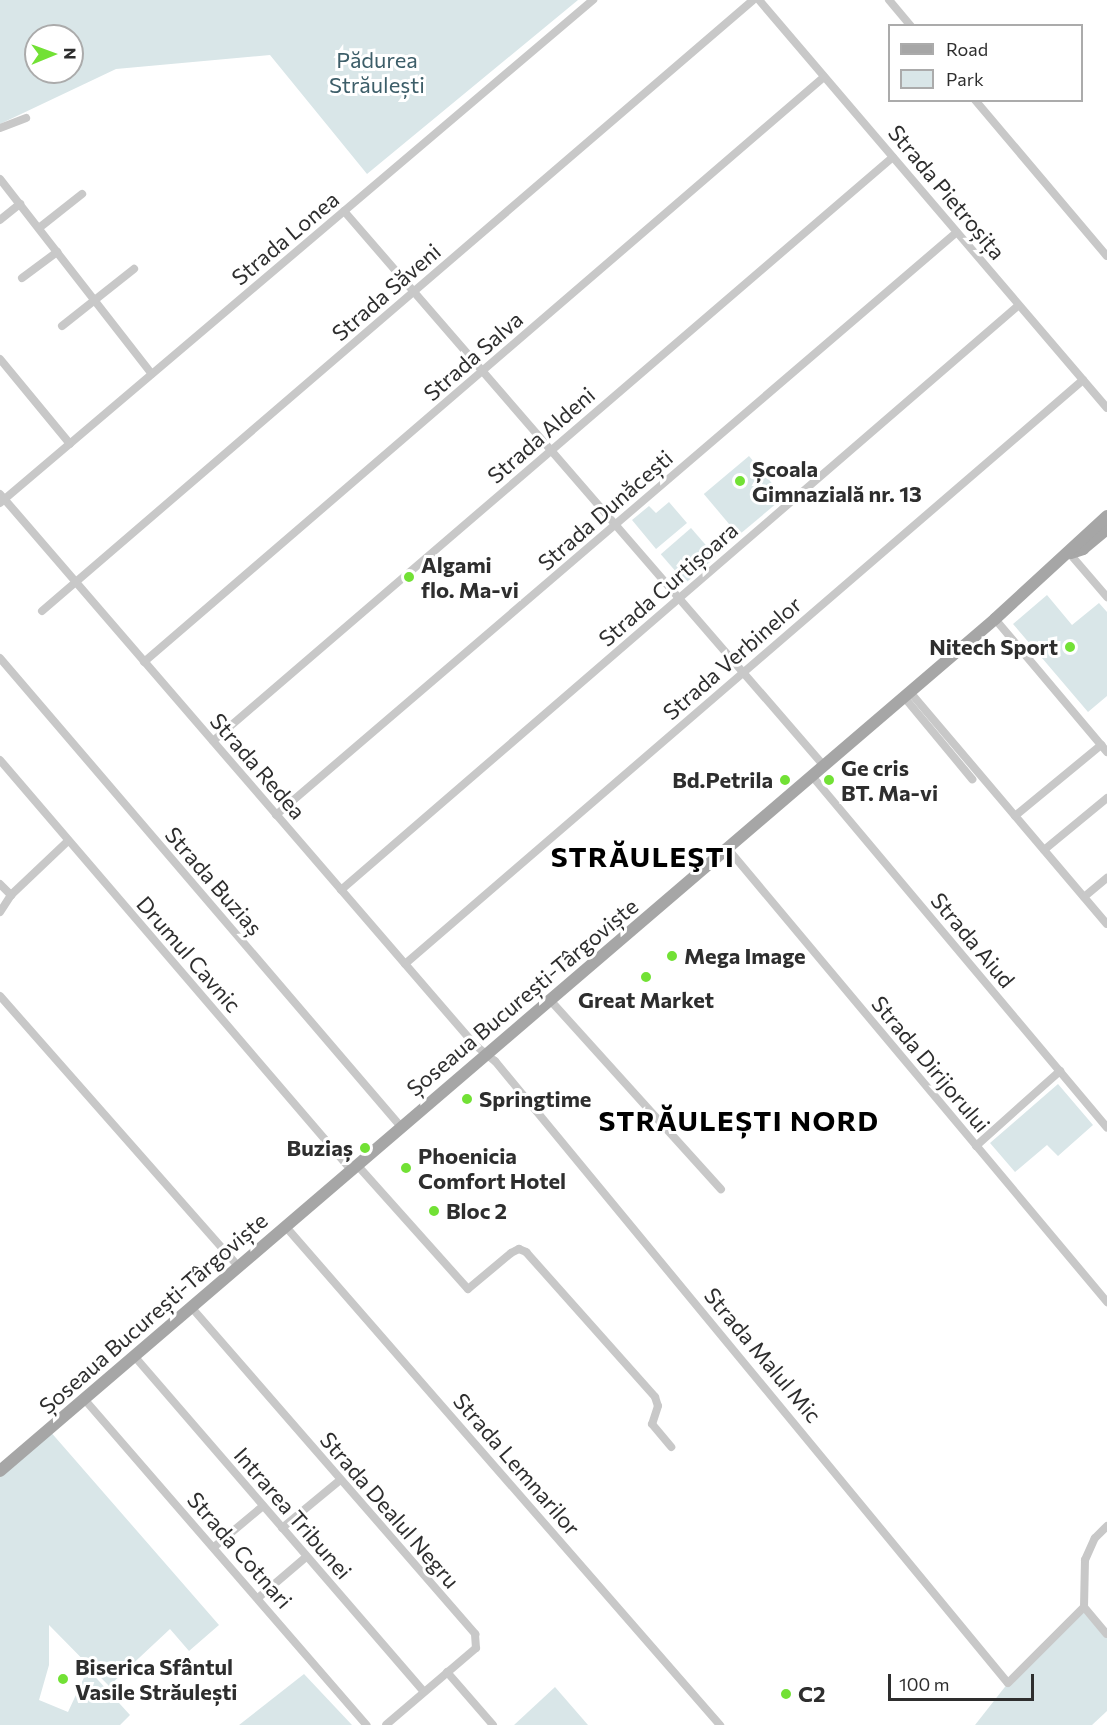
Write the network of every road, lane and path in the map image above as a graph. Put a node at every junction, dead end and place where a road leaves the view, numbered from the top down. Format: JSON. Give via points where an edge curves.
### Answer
{"nodes":[{"id":1,"x":592,"y":0,"type":"edge"},
{"id":2,"x":753,"y":0,"type":"edge"},
{"id":3,"x":759,"y":0,"type":"edge"},
{"id":4,"x":889,"y":0,"type":"edge"},
{"id":5,"x":909,"y":24,"type":"edge"},
{"id":6,"x":824,"y":77,"type":"junction"},
{"id":7,"x":977,"y":102,"type":"edge"},
{"id":8,"x":26,"y":118,"type":"dead end"},
{"id":9,"x":0,"y":128,"type":"edge"},
{"id":10,"x":893,"y":157,"type":"junction"},
{"id":11,"x":0,"y":179,"type":"edge"},
{"id":12,"x":82,"y":194,"type":"dead end"},
{"id":13,"x":20,"y":204,"type":"junction"},
{"id":14,"x":344,"y":211,"type":"junction"},
{"id":15,"x":0,"y":220,"type":"edge"},
{"id":16,"x":39,"y":228,"type":"junction"},
{"id":17,"x":957,"y":232,"type":"junction"},
{"id":18,"x":57,"y":252,"type":"junction"},
{"id":19,"x":1107,"y":256,"type":"edge"},
{"id":20,"x":134,"y":269,"type":"dead end"},
{"id":21,"x":22,"y":278,"type":"dead end"},
{"id":22,"x":414,"y":292,"type":"junction"},
{"id":23,"x":95,"y":300,"type":"junction"},
{"id":24,"x":1019,"y":305,"type":"junction"},
{"id":25,"x":62,"y":326,"type":"dead end"},
{"id":26,"x":0,"y":359,"type":"edge"},
{"id":27,"x":482,"y":371,"type":"junction"},
{"id":28,"x":152,"y":374,"type":"junction"},
{"id":29,"x":1083,"y":380,"type":"junction"},
{"id":30,"x":1107,"y":408,"type":"edge"},
{"id":31,"x":70,"y":444,"type":"junction"},
{"id":32,"x":551,"y":450,"type":"junction"},
{"id":33,"x":2,"y":499,"type":"edge"},
{"id":34,"x":1107,"y":516,"type":"edge"},
{"id":35,"x":615,"y":524,"type":"junction"},
{"id":36,"x":1107,"y":529,"type":"edge"},
{"id":37,"x":1070,"y":554,"type":"junction"},
{"id":38,"x":75,"y":582,"type":"junction"},
{"id":39,"x":1107,"y":597,"type":"edge"},
{"id":40,"x":679,"y":598,"type":"junction"},
{"id":41,"x":42,"y":610,"type":"dead end"},
{"id":42,"x":995,"y":620,"type":"junction"},
{"id":43,"x":0,"y":658,"type":"edge"},
{"id":44,"x":144,"y":662,"type":"junction"},
{"id":45,"x":743,"y":673,"type":"junction"},
{"id":46,"x":907,"y":694,"type":"junction"},
{"id":47,"x":213,"y":741,"type":"junction"},
{"id":48,"x":1101,"y":745,"type":"junction"},
{"id":49,"x":1107,"y":752,"type":"edge"},
{"id":50,"x":0,"y":760,"type":"edge"},
{"id":51,"x":824,"y":766,"type":"junction"},
{"id":52,"x":812,"y":776,"type":"junction"},
{"id":53,"x":972,"y":779,"type":"dead end"},
{"id":54,"x":1107,"y":798,"type":"edge"},
{"id":55,"x":276,"y":815,"type":"junction"},
{"id":56,"x":1015,"y":816,"type":"junction"},
{"id":57,"x":68,"y":841,"type":"junction"},
{"id":58,"x":728,"y":849,"type":"junction"},
{"id":59,"x":1044,"y":850,"type":"junction"},
{"id":60,"x":1107,"y":878,"type":"edge"},
{"id":61,"x":0,"y":884,"type":"edge"},
{"id":62,"x":341,"y":890,"type":"junction"},
{"id":63,"x":11,"y":895,"type":"junction"},
{"id":64,"x":1084,"y":897,"type":"junction"},
{"id":65,"x":0,"y":912,"type":"edge"},
{"id":66,"x":1107,"y":924,"type":"edge"},
{"id":67,"x":405,"y":964,"type":"junction"},
{"id":68,"x":0,"y":996,"type":"edge"},
{"id":69,"x":550,"y":1000,"type":"junction"},
{"id":70,"x":486,"y":1055,"type":"junction"},
{"id":71,"x":1060,"y":1071,"type":"junction"},
{"id":72,"x":1107,"y":1127,"type":"edge"},
{"id":73,"x":402,"y":1128,"type":"junction"},
{"id":74,"x":976,"y":1146,"type":"junction"},
{"id":75,"x":355,"y":1168,"type":"junction"},
{"id":76,"x":721,"y":1190,"type":"dead end"},
{"id":77,"x":286,"y":1227,"type":"junction"},
{"id":78,"x":239,"y":1267,"type":"junction"},
{"id":79,"x":1107,"y":1302,"type":"edge"},
{"id":80,"x":192,"y":1308,"type":"junction"},
{"id":81,"x":135,"y":1357,"type":"junction"},
{"id":82,"x":85,"y":1400,"type":"junction"},
{"id":83,"x":671,"y":1447,"type":"dead end"},
{"id":84,"x":0,"y":1471,"type":"edge"},
{"id":85,"x":339,"y":1481,"type":"junction"},
{"id":86,"x":263,"y":1506,"type":"junction"},
{"id":87,"x":1107,"y":1526,"type":"edge"},
{"id":88,"x":282,"y":1528,"type":"junction"},
{"id":89,"x":214,"y":1547,"type":"junction"},
{"id":90,"x":306,"y":1557,"type":"junction"},
{"id":91,"x":258,"y":1598,"type":"junction"},
{"id":92,"x":1084,"y":1607,"type":"junction"},
{"id":93,"x":1107,"y":1634,"type":"edge"},
{"id":94,"x":447,"y":1672,"type":"junction"},
{"id":95,"x":424,"y":1692,"type":"junction"},
{"id":96,"x":367,"y":1725,"type":"edge"},
{"id":97,"x":386,"y":1725,"type":"edge"},
{"id":98,"x":493,"y":1725,"type":"edge"},
{"id":99,"x":720,"y":1725,"type":"edge"}],
"edges":[{"from":1,"to":14,"type":"street","name":"Strada Lonea"},
{"from":2,"to":22,"type":"street","name":"Strada Săveni"},
{"from":3,"to":6,"type":"street","name":"Strada Pietroșița"},
{"from":4,"to":5,"type":"street"},
{"from":6,"to":10,"type":"street","name":"Strada Pietroșița"},
{"from":6,"to":27,"type":"street","name":"Strada Salva"},
{"from":7,"to":19,"type":"street"},
{"from":8,"to":9,"type":"street"},
{"from":10,"to":17,"type":"street","name":"Strada Pietroșița"},
{"from":10,"to":32,"type":"street","name":"Strada Aldeni"},
{"from":11,"to":13,"type":"street"},
{"from":12,"to":16,"type":"street"},
{"from":13,"to":15,"type":"street"},
{"from":13,"to":16,"type":"street"},
{"from":14,"to":22,"type":"street"},
{"from":14,"to":28,"type":"street","name":"Strada Lonea"},
{"from":16,"to":18,"type":"street"},
{"from":17,"to":24,"type":"street","name":"Strada Pietroșița"},
{"from":17,"to":35,"type":"street","name":"Strada Dunăcești"},
{"from":18,"to":21,"type":"street"},
{"from":18,"to":23,"type":"street"},
{"from":20,"to":23,"type":"street"},
{"from":22,"to":27,"type":"street"},
{"from":22,"to":38,"type":"street","name":"Strada Săveni"},
{"from":23,"to":25,"type":"street"},
{"from":23,"to":28,"type":"street"},
{"from":24,"to":29,"type":"street","name":"Strada Pietroșița"},
{"from":24,"to":40,"type":"street","name":"Strada Curtișoara"},
{"from":26,"to":31,"type":"street"},
{"from":27,"to":32,"type":"street"},
{"from":27,"to":44,"type":"street","name":"Strada Salva"},
{"from":28,"to":31,"type":"street","name":"Strada Lonea"},
{"from":29,"to":30,"type":"street","name":"Strada Pietroșița"},
{"from":29,"to":45,"type":"street","name":"Strada Verbinelor"},
{"from":31,"to":33,"type":"street","name":"Strada Lonea"},
{"from":32,"to":35,"type":"street"},
{"from":32,"to":47,"type":"street","name":"Strada Aldeni"},
{"from":33,"to":38,"type":"street","name":"Strada Redea"},
{"from":34,"to":37,"type":"main road","name":"Șoseaua București-Târgoviște"},
{"from":35,"to":40,"type":"street"},
{"from":35,"to":55,"type":"street","name":"Strada Dunăcești"},
{"from":36,"to":37,"type":"main road","name":"Șoseaua București-Târgoviște","via":[[1083,549]]},
{"from":37,"to":39,"type":"street"},
{"from":37,"to":42,"type":"main road","name":"Șoseaua București-Târgoviște"},
{"from":38,"to":41,"type":"street","name":"Strada Săveni"},
{"from":38,"to":44,"type":"street","name":"Strada Redea"},
{"from":40,"to":45,"type":"street"},
{"from":40,"to":62,"type":"street","name":"Strada Curtișoara"},
{"from":42,"to":46,"type":"main road","name":"Șoseaua București-Târgoviște"},
{"from":42,"to":48,"type":"street"},
{"from":43,"to":73,"type":"street","name":"Strada Buziaș"},
{"from":44,"to":47,"type":"street","name":"Strada Redea"},
{"from":45,"to":51,"type":"street"},
{"from":45,"to":67,"type":"street","name":"Strada Verbinelor"},
{"from":46,"to":51,"type":"main road","name":"Șoseaua București-Târgoviște"},
{"from":46,"to":53,"type":"street"},
{"from":46,"to":56,"type":"street"},
{"from":47,"to":55,"type":"street","name":"Strada Redea"},
{"from":48,"to":49,"type":"street"},
{"from":48,"to":56,"type":"street"},
{"from":50,"to":57,"type":"street","name":"Drumul Cavnic"},
{"from":51,"to":52,"type":"main road","name":"Șoseaua București-Târgoviște"},
{"from":52,"to":58,"type":"main road","name":"Șoseaua București-Târgoviște"},
{"from":52,"to":71,"type":"street","name":"Strada Aiud"},
{"from":54,"to":59,"type":"street"},
{"from":55,"to":62,"type":"street","name":"Strada Redea"},
{"from":56,"to":59,"type":"street"},
{"from":57,"to":63,"type":"street"},
{"from":57,"to":75,"type":"street","name":"Drumul Cavnic"},
{"from":58,"to":69,"type":"main road","name":"Șoseaua București-Târgoviște"},
{"from":58,"to":74,"type":"street","name":"Strada Dirijorului"},
{"from":59,"to":64,"type":"street"},
{"from":60,"to":64,"type":"street"},
{"from":61,"to":63,"type":"street"},
{"from":62,"to":67,"type":"street","name":"Strada Redea"},
{"from":63,"to":65,"type":"street"},
{"from":64,"to":66,"type":"street"},
{"from":67,"to":70,"type":"street","name":"Strada Redea"},
{"from":68,"to":78,"type":"street"},
{"from":69,"to":70,"type":"main road","name":"Șoseaua București-Târgoviște"},
{"from":69,"to":76,"type":"street"},
{"from":70,"to":73,"type":"main road","name":"Șoseaua București-Târgoviște"},
{"from":70,"to":92,"type":"street","name":"Strada Malul Mic","via":[[656,1254],[1008,1683]]},
{"from":71,"to":72,"type":"street","name":"Strada Aiud"},
{"from":71,"to":74,"type":"street"},
{"from":73,"to":75,"type":"main road","name":"Șoseaua București-Târgoviște"},
{"from":74,"to":79,"type":"street","name":"Strada Dirijorului"},
{"from":75,"to":77,"type":"main road","name":"Șoseaua București-Târgoviște"},
{"from":75,"to":83,"type":"street","name":"Drumul Cavnic","via":[[468,1289],[511,1253],[519,1249],[525,1252],[655,1397],[658,1406],[652,1424]]},
{"from":77,"to":78,"type":"main road","name":"Șoseaua București-Târgoviște"},
{"from":77,"to":99,"type":"street","name":"Strada Lemnarilor"},
{"from":78,"to":80,"type":"main road","name":"Șoseaua București-Târgoviște"},
{"from":80,"to":81,"type":"main road","name":"Șoseaua București-Târgoviște"},
{"from":80,"to":85,"type":"street","name":"Strada Dealul Negru"},
{"from":81,"to":82,"type":"main road","name":"Șoseaua București-Târgoviște"},
{"from":81,"to":86,"type":"street","name":"Intrarea Tribunei"},
{"from":82,"to":84,"type":"main road","name":"Șoseaua București-Târgoviște"},
{"from":82,"to":89,"type":"street","name":"Strada Cotnari"},
{"from":85,"to":88,"type":"street"},
{"from":85,"to":94,"type":"street","name":"Strada Dealul Negru","via":[[475,1634],[476,1648]]},
{"from":86,"to":88,"type":"street","name":"Intrarea Tribunei"},
{"from":86,"to":89,"type":"street"},
{"from":87,"to":92,"type":"street","via":[[1095,1538],[1085,1560]]},
{"from":88,"to":90,"type":"street","name":"Intrarea Tribunei"},
{"from":89,"to":91,"type":"street","name":"Strada Cotnari"},
{"from":90,"to":91,"type":"street"},
{"from":90,"to":95,"type":"street","name":"Intrarea Tribunei"},
{"from":91,"to":96,"type":"street","name":"Strada Cotnari"},
{"from":92,"to":93,"type":"street"},
{"from":94,"to":95,"type":"street","name":"Strada Dealul Negru"},
{"from":94,"to":98,"type":"street"},
{"from":95,"to":97,"type":"street","name":"Strada Dealul Negru"}]}
